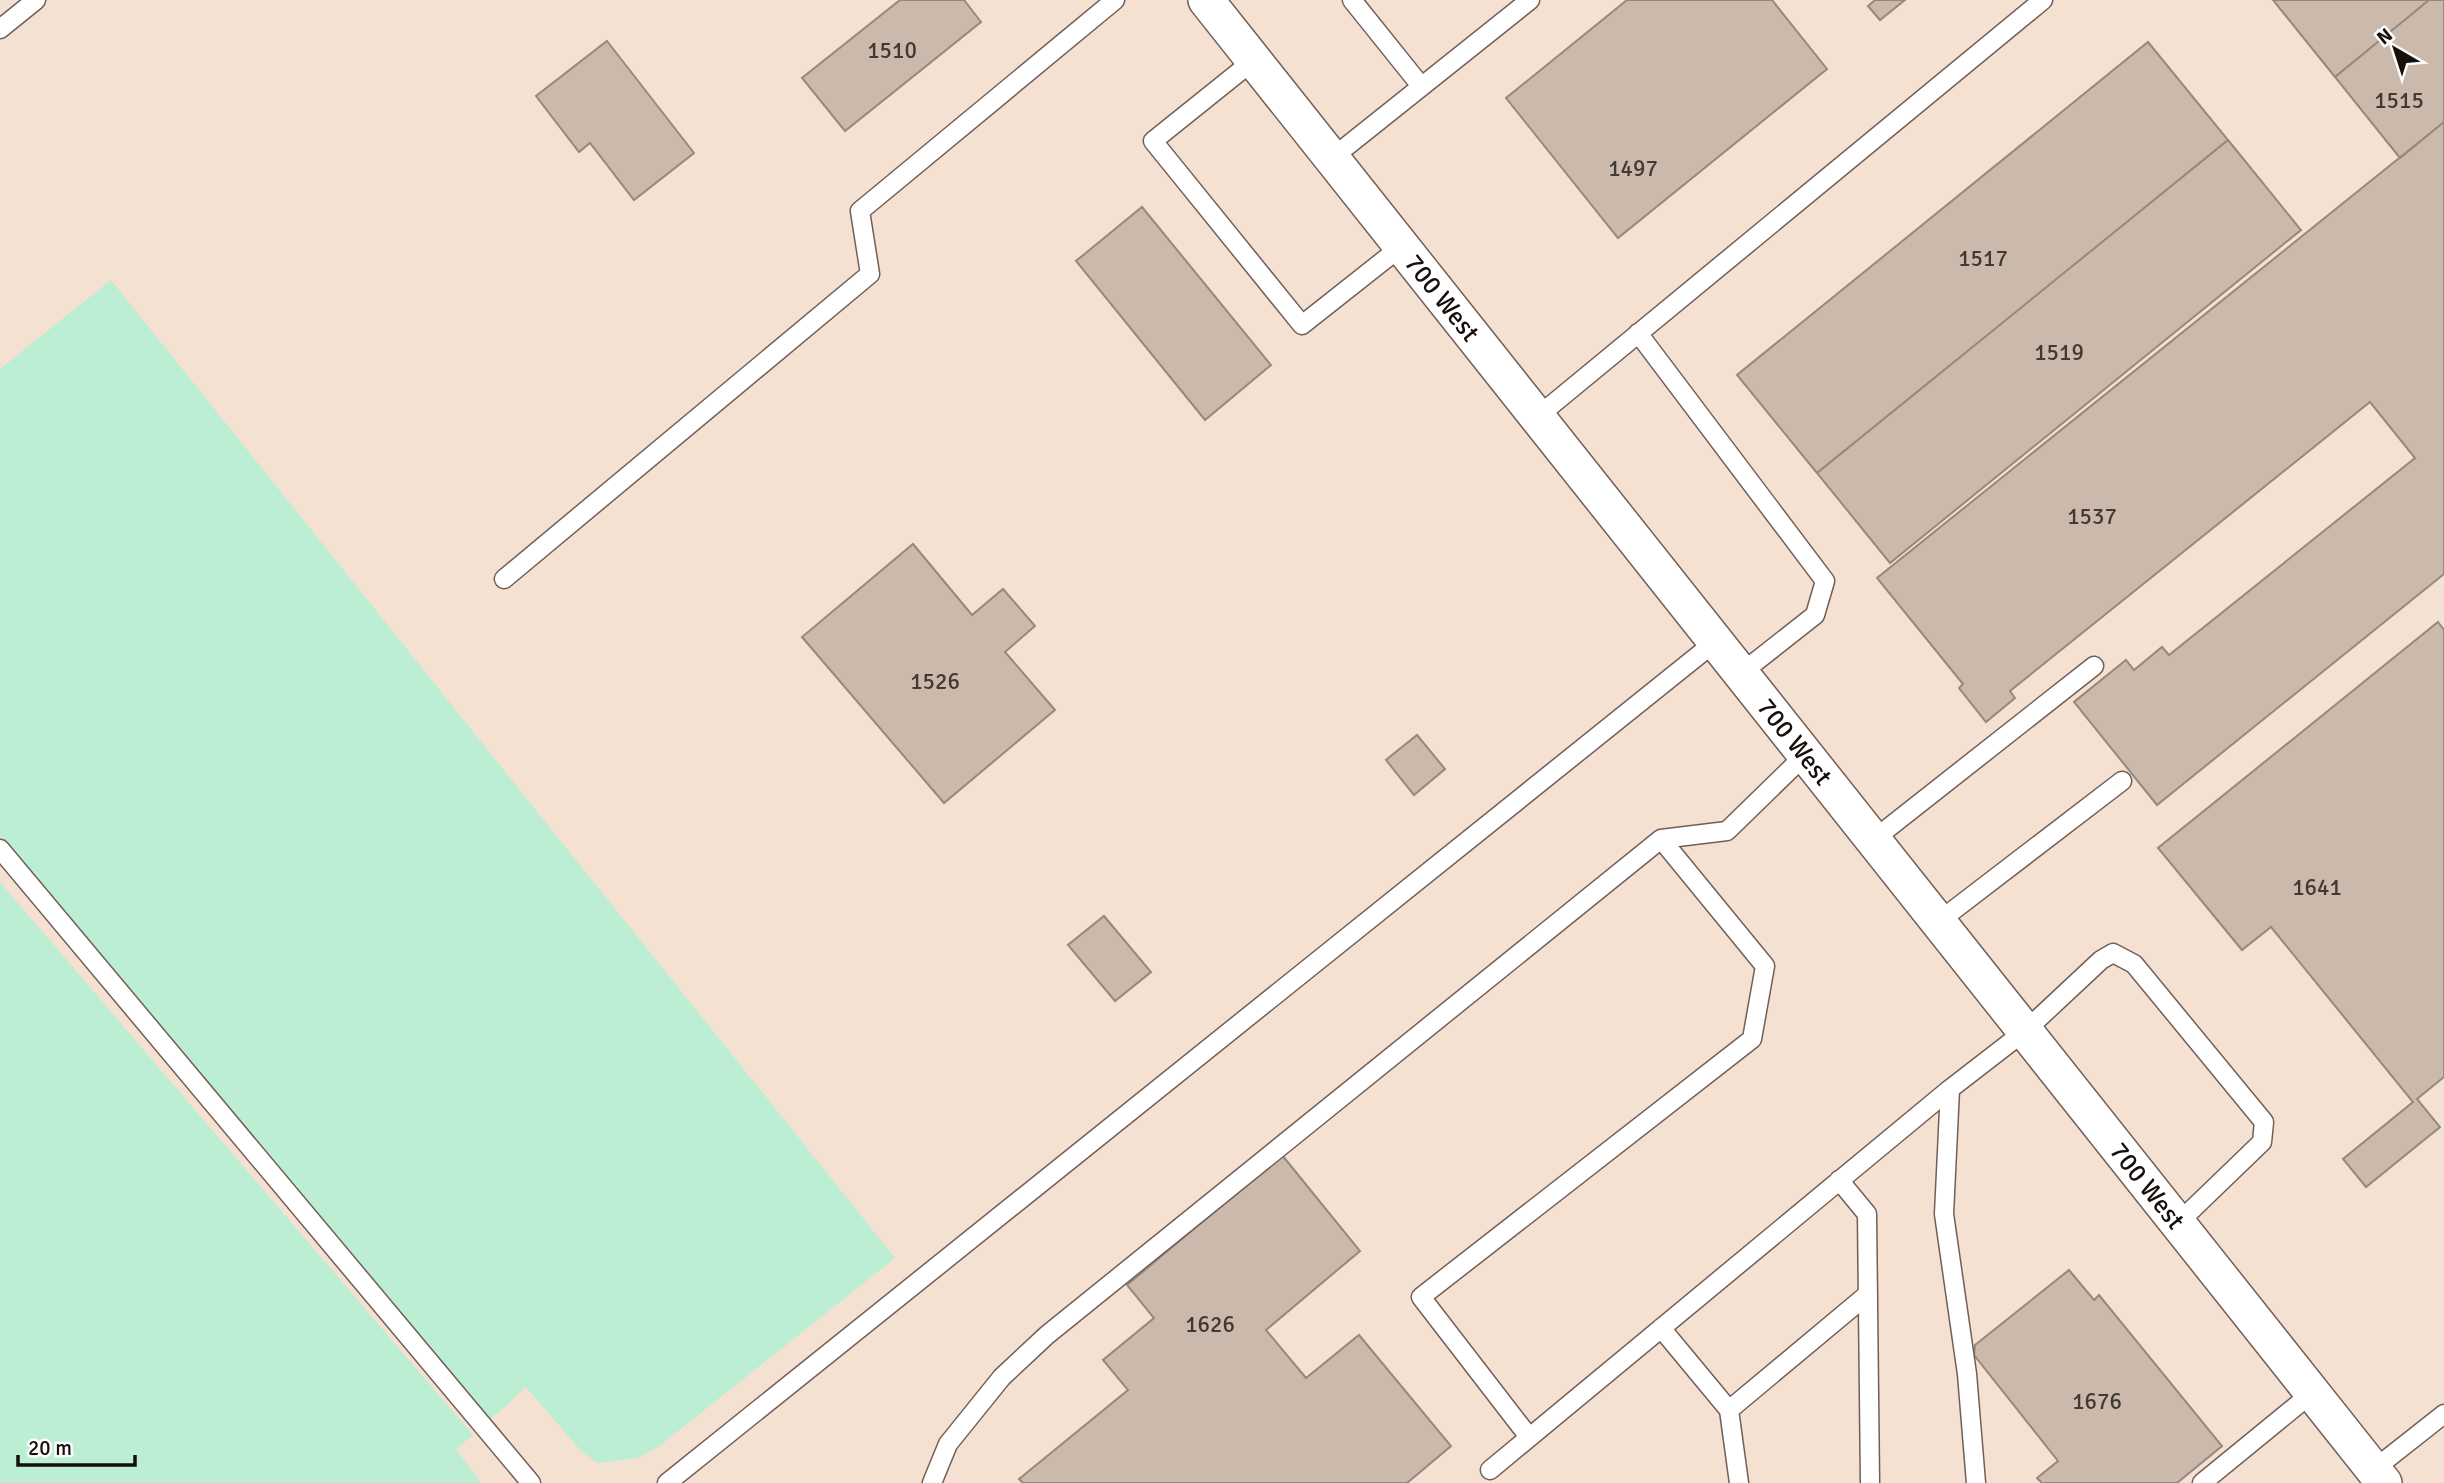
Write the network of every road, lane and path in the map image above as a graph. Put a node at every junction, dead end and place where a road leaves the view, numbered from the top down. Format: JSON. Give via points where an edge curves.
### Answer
{"nodes":[{"id":1,"x":36,"y":0,"type":"edge"},
{"id":2,"x":1115,"y":0,"type":"edge"},
{"id":3,"x":1206,"y":0,"type":"edge"},
{"id":4,"x":1352,"y":0,"type":"edge"},
{"id":5,"x":1530,"y":0,"type":"edge"},
{"id":6,"x":2043,"y":0,"type":"edge"},
{"id":7,"x":0,"y":29,"type":"edge"},
{"id":8,"x":1254,"y":60,"type":"junction"},
{"id":9,"x":1421,"y":86,"type":"junction"},
{"id":10,"x":1332,"y":158,"type":"junction"},
{"id":11,"x":1402,"y":246,"type":"junction"},
{"id":12,"x":1639,"y":332,"type":"junction"},
{"id":13,"x":1537,"y":417,"type":"junction"},
{"id":14,"x":504,"y":579,"type":"dead end"},
{"id":15,"x":1714,"y":642,"type":"junction"},
{"id":16,"x":2094,"y":666,"type":"dead end"},
{"id":17,"x":1740,"y":674,"type":"junction"},
{"id":18,"x":1805,"y":755,"type":"junction"},
{"id":19,"x":2122,"y":781,"type":"dead end"},
{"id":20,"x":1661,"y":839,"type":"junction"},
{"id":21,"x":1873,"y":840,"type":"junction"},
{"id":22,"x":0,"y":849,"type":"edge"},
{"id":23,"x":1938,"y":922,"type":"junction"},
{"id":24,"x":2025,"y":1031,"type":"junction"},
{"id":25,"x":1950,"y":1089,"type":"junction"},
{"id":26,"x":1839,"y":1180,"type":"junction"},
{"id":27,"x":2178,"y":1223,"type":"junction"},
{"id":28,"x":1868,"y":1294,"type":"junction"},
{"id":29,"x":1661,"y":1328,"type":"junction"},
{"id":30,"x":2312,"y":1393,"type":"junction"},
{"id":31,"x":1729,"y":1410,"type":"junction"},
{"id":32,"x":2444,"y":1413,"type":"edge"},
{"id":33,"x":1529,"y":1437,"type":"junction"},
{"id":34,"x":1490,"y":1470,"type":"dead end"},
{"id":35,"x":2378,"y":1476,"type":"edge"},
{"id":36,"x":531,"y":1483,"type":"edge"},
{"id":37,"x":667,"y":1483,"type":"edge"},
{"id":38,"x":932,"y":1483,"type":"edge"},
{"id":39,"x":1740,"y":1483,"type":"edge"},
{"id":40,"x":1871,"y":1483,"type":"edge"},
{"id":41,"x":1976,"y":1483,"type":"edge"},
{"id":42,"x":2202,"y":1483,"type":"edge"}],
"edges":[{"from":1,"to":7,"type":"lane"},
{"from":2,"to":14,"type":"lane","via":[[860,211],[870,274]]},
{"from":3,"to":8,"type":"street","name":"700 West"},
{"from":4,"to":9,"type":"lane"},
{"from":5,"to":9,"type":"lane"},
{"from":6,"to":12,"type":"lane"},
{"from":8,"to":10,"type":"street","name":"700 West"},
{"from":8,"to":11,"type":"lane","via":[[1153,141],[1301,325]]},
{"from":9,"to":10,"type":"lane"},
{"from":10,"to":11,"type":"street","name":"700 West"},
{"from":11,"to":13,"type":"street","name":"700 West"},
{"from":12,"to":13,"type":"lane"},
{"from":12,"to":17,"type":"lane","via":[[1825,581],[1815,615]]},
{"from":13,"to":15,"type":"street","name":"700 West"},
{"from":15,"to":17,"type":"street","name":"700 West"},
{"from":15,"to":37,"type":"lane"},
{"from":16,"to":21,"type":"lane"},
{"from":17,"to":18,"type":"street","name":"700 West"},
{"from":18,"to":20,"type":"lane","via":[[1727,831]]},
{"from":18,"to":21,"type":"street","name":"700 West"},
{"from":19,"to":23,"type":"lane"},
{"from":20,"to":33,"type":"lane","via":[[1765,965],[1752,1039],[1421,1297]]},
{"from":20,"to":38,"type":"lane","via":[[1046,1335],[1002,1377],[948,1444]]},
{"from":21,"to":23,"type":"street","name":"700 West"},
{"from":22,"to":36,"type":"lane"},
{"from":23,"to":24,"type":"street","name":"700 West"},
{"from":24,"to":25,"type":"lane"},
{"from":24,"to":27,"type":"street","name":"700 West"},
{"from":24,"to":27,"type":"lane","via":[[2113,953],[2134,964],[2264,1122],[2262,1142]]},
{"from":25,"to":26,"type":"lane"},
{"from":25,"to":41,"type":"lane","via":[[1944,1214],[1967,1374]]},
{"from":26,"to":28,"type":"lane","via":[[1867,1214]]},
{"from":26,"to":29,"type":"lane"},
{"from":27,"to":30,"type":"street","name":"700 West"},
{"from":28,"to":31,"type":"lane"},
{"from":28,"to":40,"type":"lane"},
{"from":29,"to":31,"type":"lane"},
{"from":29,"to":33,"type":"lane"},
{"from":30,"to":35,"type":"street","name":"700 West"},
{"from":30,"to":42,"type":"lane"},
{"from":31,"to":39,"type":"lane"},
{"from":32,"to":35,"type":"lane"},
{"from":33,"to":34,"type":"lane"}]}
